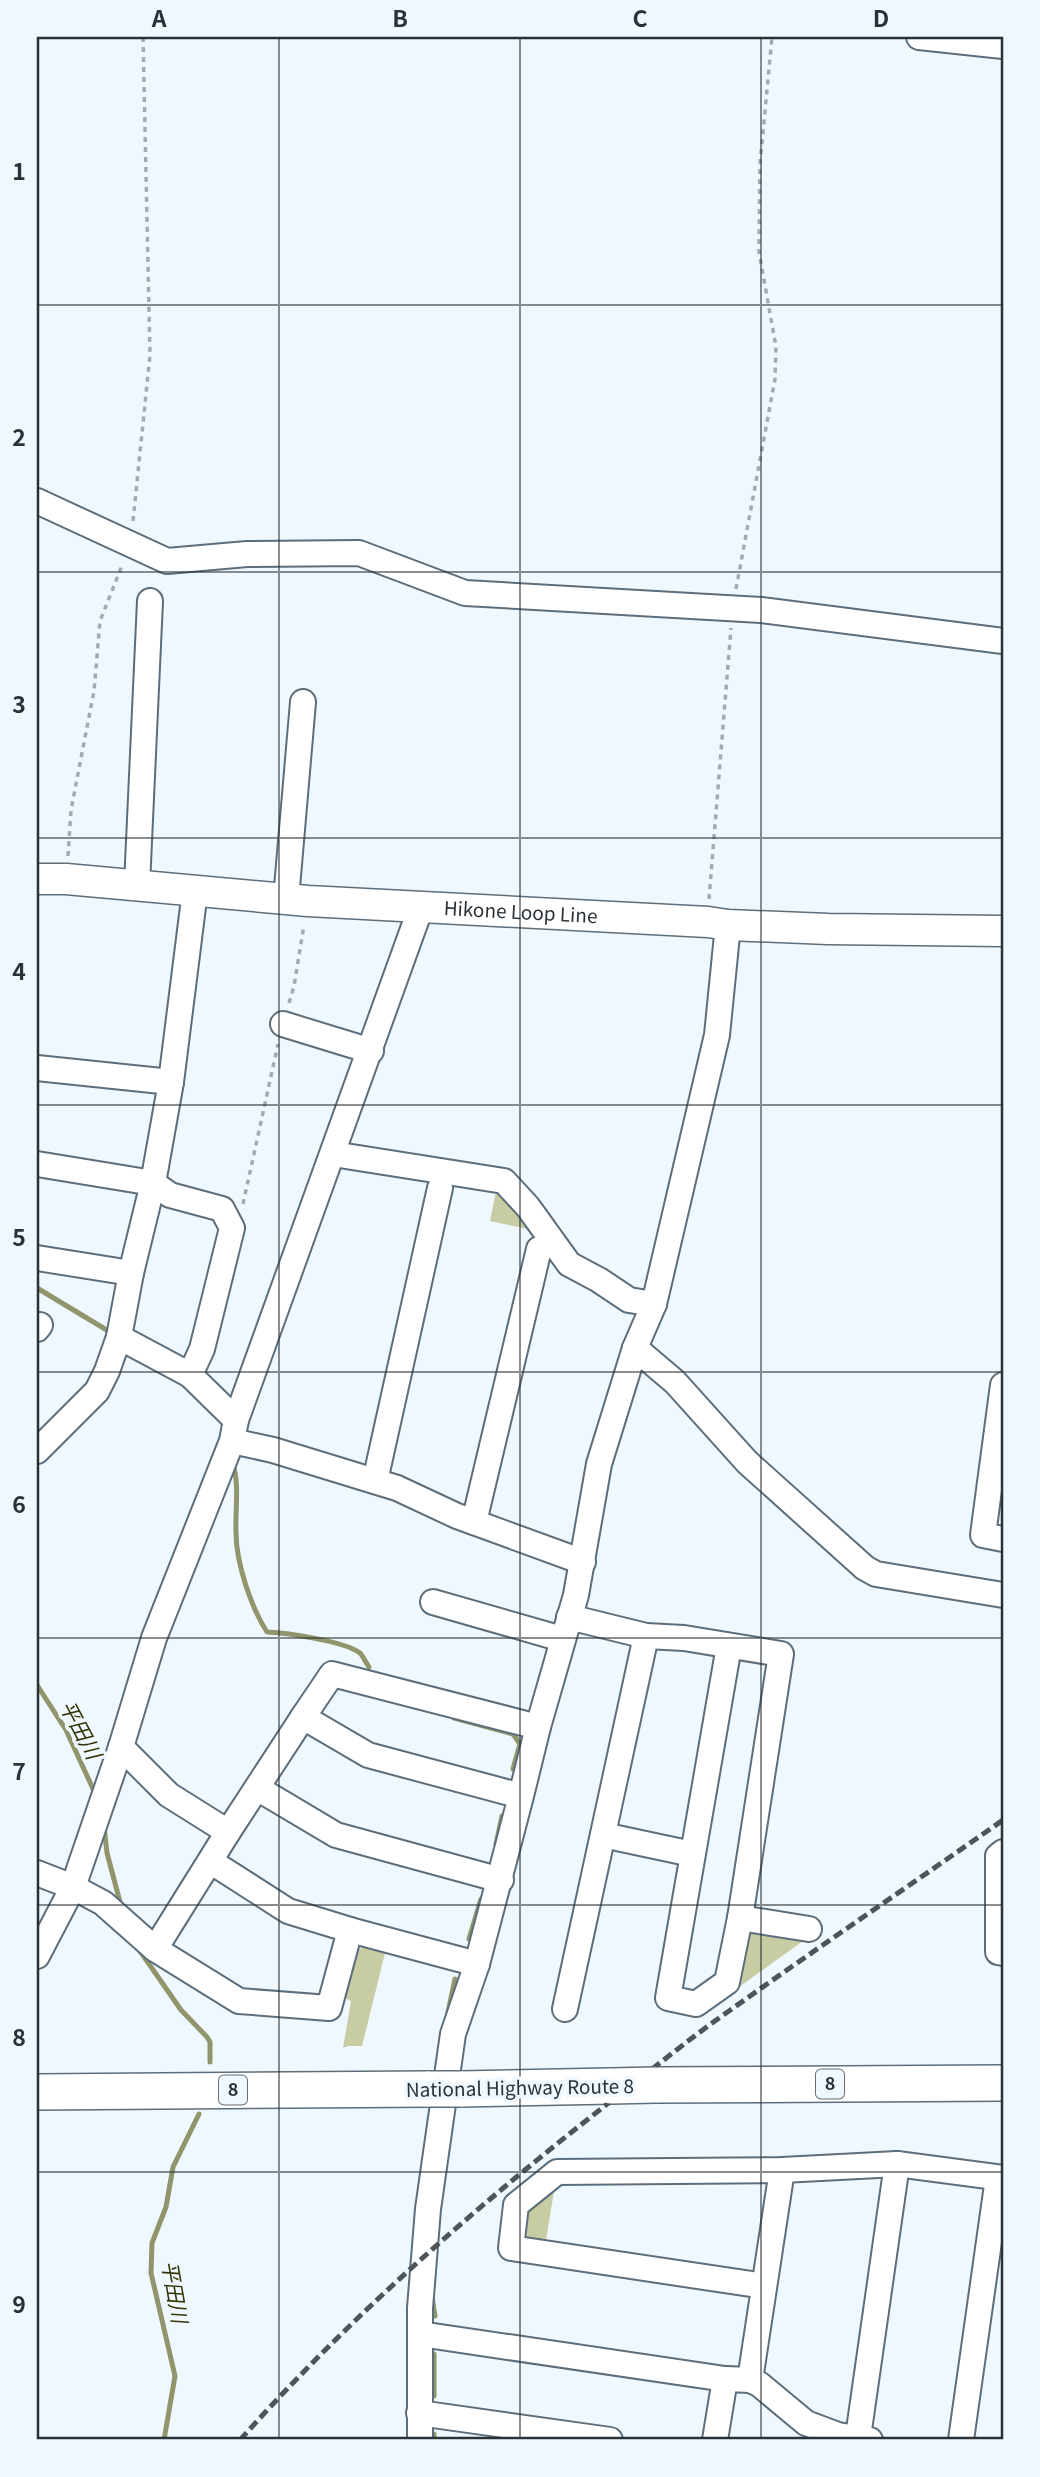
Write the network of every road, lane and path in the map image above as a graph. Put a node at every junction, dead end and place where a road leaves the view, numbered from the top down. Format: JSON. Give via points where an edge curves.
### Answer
{"nodes":[{"id":1,"x":143,"y":37,"type":"edge"},
{"id":2,"x":772,"y":37,"type":"edge"},
{"id":3,"x":919,"y":37,"type":"edge"},
{"id":4,"x":1003,"y":46,"type":"edge"},
{"id":5,"x":37,"y":501,"type":"edge"},
{"id":6,"x":130,"y":544,"type":"junction"},
{"id":7,"x":150,"y":601,"type":"dead end"},
{"id":8,"x":732,"y":608,"type":"junction"},
{"id":9,"x":1003,"y":640,"type":"edge"},
{"id":10,"x":303,"y":702,"type":"dead end"},
{"id":11,"x":51,"y":879,"type":"edge"},
{"id":12,"x":137,"y":885,"type":"junction"},
{"id":13,"x":195,"y":891,"type":"junction"},
{"id":14,"x":296,"y":900,"type":"junction"},
{"id":15,"x":421,"y":907,"type":"junction"},
{"id":16,"x":718,"y":924,"type":"junction"},
{"id":17,"x":1003,"y":931,"type":"edge"},
{"id":18,"x":283,"y":1024,"type":"junction"},
{"id":19,"x":371,"y":1051,"type":"junction"},
{"id":20,"x":37,"y":1069,"type":"edge"},
{"id":21,"x":171,"y":1082,"type":"junction"},
{"id":22,"x":333,"y":1154,"type":"junction"},
{"id":23,"x":37,"y":1164,"type":"edge"},
{"id":24,"x":153,"y":1183,"type":"junction"},
{"id":25,"x":440,"y":1188,"type":"dead end"},
{"id":26,"x":232,"y":1228,"type":"junction"},
{"id":27,"x":539,"y":1249,"type":"dead end"},
{"id":28,"x":37,"y":1258,"type":"edge"},
{"id":29,"x":131,"y":1273,"type":"junction"},
{"id":30,"x":654,"y":1304,"type":"junction"},
{"id":31,"x":119,"y":1337,"type":"junction"},
{"id":32,"x":635,"y":1348,"type":"junction"},
{"id":33,"x":190,"y":1375,"type":"junction"},
{"id":34,"x":1003,"y":1385,"type":"edge"},
{"id":35,"x":234,"y":1431,"type":"junction"},
{"id":36,"x":37,"y":1451,"type":"edge"},
{"id":37,"x":375,"y":1481,"type":"junction"},
{"id":38,"x":474,"y":1522,"type":"junction"},
{"id":39,"x":1003,"y":1539,"type":"edge"},
{"id":40,"x":583,"y":1562,"type":"junction"},
{"id":41,"x":1003,"y":1595,"type":"edge"},
{"id":42,"x":433,"y":1602,"type":"dead end"},
{"id":43,"x":565,"y":1628,"type":"junction"},
{"id":44,"x":646,"y":1636,"type":"junction"},
{"id":45,"x":729,"y":1646,"type":"junction"},
{"id":46,"x":303,"y":1717,"type":"junction"},
{"id":47,"x":538,"y":1727,"type":"junction"},
{"id":48,"x":121,"y":1747,"type":"junction"},
{"id":49,"x":257,"y":1788,"type":"junction"},
{"id":50,"x":521,"y":1796,"type":"junction"},
{"id":51,"x":228,"y":1832,"type":"junction"},
{"id":52,"x":603,"y":1835,"type":"junction"},
{"id":53,"x":1003,"y":1852,"type":"edge"},
{"id":54,"x":692,"y":1854,"type":"junction"},
{"id":55,"x":210,"y":1861,"type":"junction"},
{"id":56,"x":37,"y":1873,"type":"edge"},
{"id":57,"x":500,"y":1880,"type":"junction"},
{"id":58,"x":72,"y":1887,"type":"junction"},
{"id":59,"x":740,"y":1918,"type":"junction"},
{"id":60,"x":809,"y":1929,"type":"dead end"},
{"id":61,"x":350,"y":1930,"type":"junction"},
{"id":62,"x":155,"y":1949,"type":"junction"},
{"id":63,"x":1003,"y":1953,"type":"edge"},
{"id":64,"x":37,"y":1956,"type":"edge"},
{"id":65,"x":477,"y":1964,"type":"junction"},
{"id":66,"x":565,"y":2009,"type":"dead end"},
{"id":67,"x":1003,"y":2083,"type":"edge"},
{"id":68,"x":37,"y":2092,"type":"edge"},
{"id":69,"x":897,"y":2164,"type":"junction"},
{"id":70,"x":782,"y":2170,"type":"junction"},
{"id":71,"x":1001,"y":2178,"type":"edge"},
{"id":72,"x":764,"y":2286,"type":"junction"},
{"id":73,"x":420,"y":2334,"type":"junction"},
{"id":74,"x":725,"y":2379,"type":"junction"},
{"id":75,"x":750,"y":2380,"type":"junction"},
{"id":76,"x":419,"y":2413,"type":"junction"},
{"id":77,"x":568,"y":2437,"type":"edge"},
{"id":78,"x":851,"y":2438,"type":"edge"},
{"id":79,"x":419,"y":2440,"type":"edge"},
{"id":80,"x":610,"y":2440,"type":"edge"},
{"id":81,"x":715,"y":2440,"type":"edge"},
{"id":82,"x":961,"y":2440,"type":"edge"}],
"edges":[{"from":1,"to":6,"type":"path","via":[[150,355]]},
{"from":2,"to":8,"type":"path","via":[[760,164],[760,252],[776,347],[775,379]]},
{"from":3,"to":4,"type":"street"},
{"from":5,"to":6,"type":"street"},
{"from":6,"to":8,"type":"street","via":[[167,561],[247,554],[359,553],[464,593]]},
{"from":6,"to":11,"type":"path","via":[[100,621],[94,691],[71,810]]},
{"from":7,"to":12,"type":"street"},
{"from":8,"to":9,"type":"street"},
{"from":8,"to":16,"type":"path","via":[[710,869]]},
{"from":10,"to":14,"type":"street"},
{"from":11,"to":12,"type":"main road","name":"Hikone Loop Line"},
{"from":12,"to":13,"type":"main road","name":"Hikone Loop Line"},
{"from":13,"to":14,"type":"main road","name":"Hikone Loop Line"},
{"from":13,"to":21,"type":"street"},
{"from":14,"to":15,"type":"main road","name":"Hikone Loop Line"},
{"from":14,"to":18,"type":"path","via":[[294,986]]},
{"from":15,"to":16,"type":"main road","name":"Hikone Loop Line"},
{"from":15,"to":19,"type":"street"},
{"from":16,"to":17,"type":"main road","name":"Hikone Loop Line"},
{"from":16,"to":30,"type":"street","via":[[723,995],[717,1035]]},
{"from":18,"to":19,"type":"street"},
{"from":18,"to":26,"type":"path","via":[[242,1212]]},
{"from":19,"to":22,"type":"street"},
{"from":20,"to":21,"type":"street"},
{"from":21,"to":24,"type":"street"},
{"from":22,"to":30,"type":"street","via":[[504,1181],[569,1264],[629,1300]]},
{"from":22,"to":35,"type":"street"},
{"from":23,"to":24,"type":"street"},
{"from":24,"to":26,"type":"street","via":[[170,1195],[222,1209]]},
{"from":24,"to":29,"type":"street"},
{"from":25,"to":37,"type":"street"},
{"from":26,"to":33,"type":"street","via":[[202,1349]]},
{"from":27,"to":38,"type":"street"},
{"from":28,"to":29,"type":"street"},
{"from":29,"to":31,"type":"street"},
{"from":30,"to":32,"type":"street"},
{"from":31,"to":33,"type":"street"},
{"from":31,"to":36,"type":"street","via":[[97,1391]]},
{"from":32,"to":40,"type":"street","via":[[599,1464]]},
{"from":32,"to":41,"type":"street","via":[[675,1382],[747,1462],[865,1568],[876,1574]]},
{"from":33,"to":35,"type":"street"},
{"from":34,"to":39,"type":"street","via":[[983,1535]]},
{"from":35,"to":37,"type":"street","via":[[273,1450]]},
{"from":35,"to":48,"type":"street","via":[[154,1638]]},
{"from":37,"to":38,"type":"street"},
{"from":38,"to":40,"type":"street"},
{"from":40,"to":43,"type":"street"},
{"from":42,"to":43,"type":"street"},
{"from":43,"to":44,"type":"street"},
{"from":43,"to":47,"type":"street"},
{"from":44,"to":45,"type":"street"},
{"from":44,"to":52,"type":"street"},
{"from":45,"to":54,"type":"street"},
{"from":45,"to":59,"type":"street","via":[[781,1654]]},
{"from":46,"to":47,"type":"street","via":[[331,1674]]},
{"from":46,"to":49,"type":"street"},
{"from":46,"to":50,"type":"street","via":[[368,1755]]},
{"from":47,"to":50,"type":"street"},
{"from":48,"to":51,"type":"street","via":[[169,1795]]},
{"from":48,"to":58,"type":"street"},
{"from":49,"to":51,"type":"street"},
{"from":49,"to":57,"type":"street","via":[[336,1835]]},
{"from":50,"to":57,"type":"street"},
{"from":51,"to":55,"type":"street"},
{"from":52,"to":54,"type":"street"},
{"from":52,"to":66,"type":"street"},
{"from":53,"to":63,"type":"street","via":[[998,1856],[998,1952]]},
{"from":54,"to":59,"type":"street","via":[[668,1998],[696,2004],[727,1982]]},
{"from":55,"to":61,"type":"street","via":[[288,1911]]},
{"from":55,"to":62,"type":"street"},
{"from":56,"to":58,"type":"street"},
{"from":57,"to":65,"type":"street"},
{"from":58,"to":62,"type":"street","via":[[103,1903]]},
{"from":58,"to":64,"type":"street"},
{"from":59,"to":60,"type":"street"},
{"from":61,"to":62,"type":"street","via":[[329,2008],[239,2001]]},
{"from":61,"to":65,"type":"street"},
{"from":65,"to":73,"type":"street","via":[[453,2034],[428,2209]]},
{"from":67,"to":68,"type":"highway","name":"National Highway Route 8","number":"8","bridge":true},
{"from":69,"to":70,"type":"street"},
{"from":69,"to":71,"type":"street"},
{"from":69,"to":78,"type":"street"},
{"from":70,"to":72,"type":"street"},
{"from":70,"to":72,"type":"street","via":[[557,2172],[516,2205],[511,2248]]},
{"from":71,"to":82,"type":"street"},
{"from":72,"to":75,"type":"street"},
{"from":73,"to":74,"type":"street"},
{"from":73,"to":76,"type":"street"},
{"from":74,"to":75,"type":"street"},
{"from":74,"to":81,"type":"street"},
{"from":75,"to":78,"type":"street","via":[[806,2423]]},
{"from":76,"to":77,"type":"street"},
{"from":76,"to":79,"type":"street"},
{"from":77,"to":80,"type":"street"}]}
